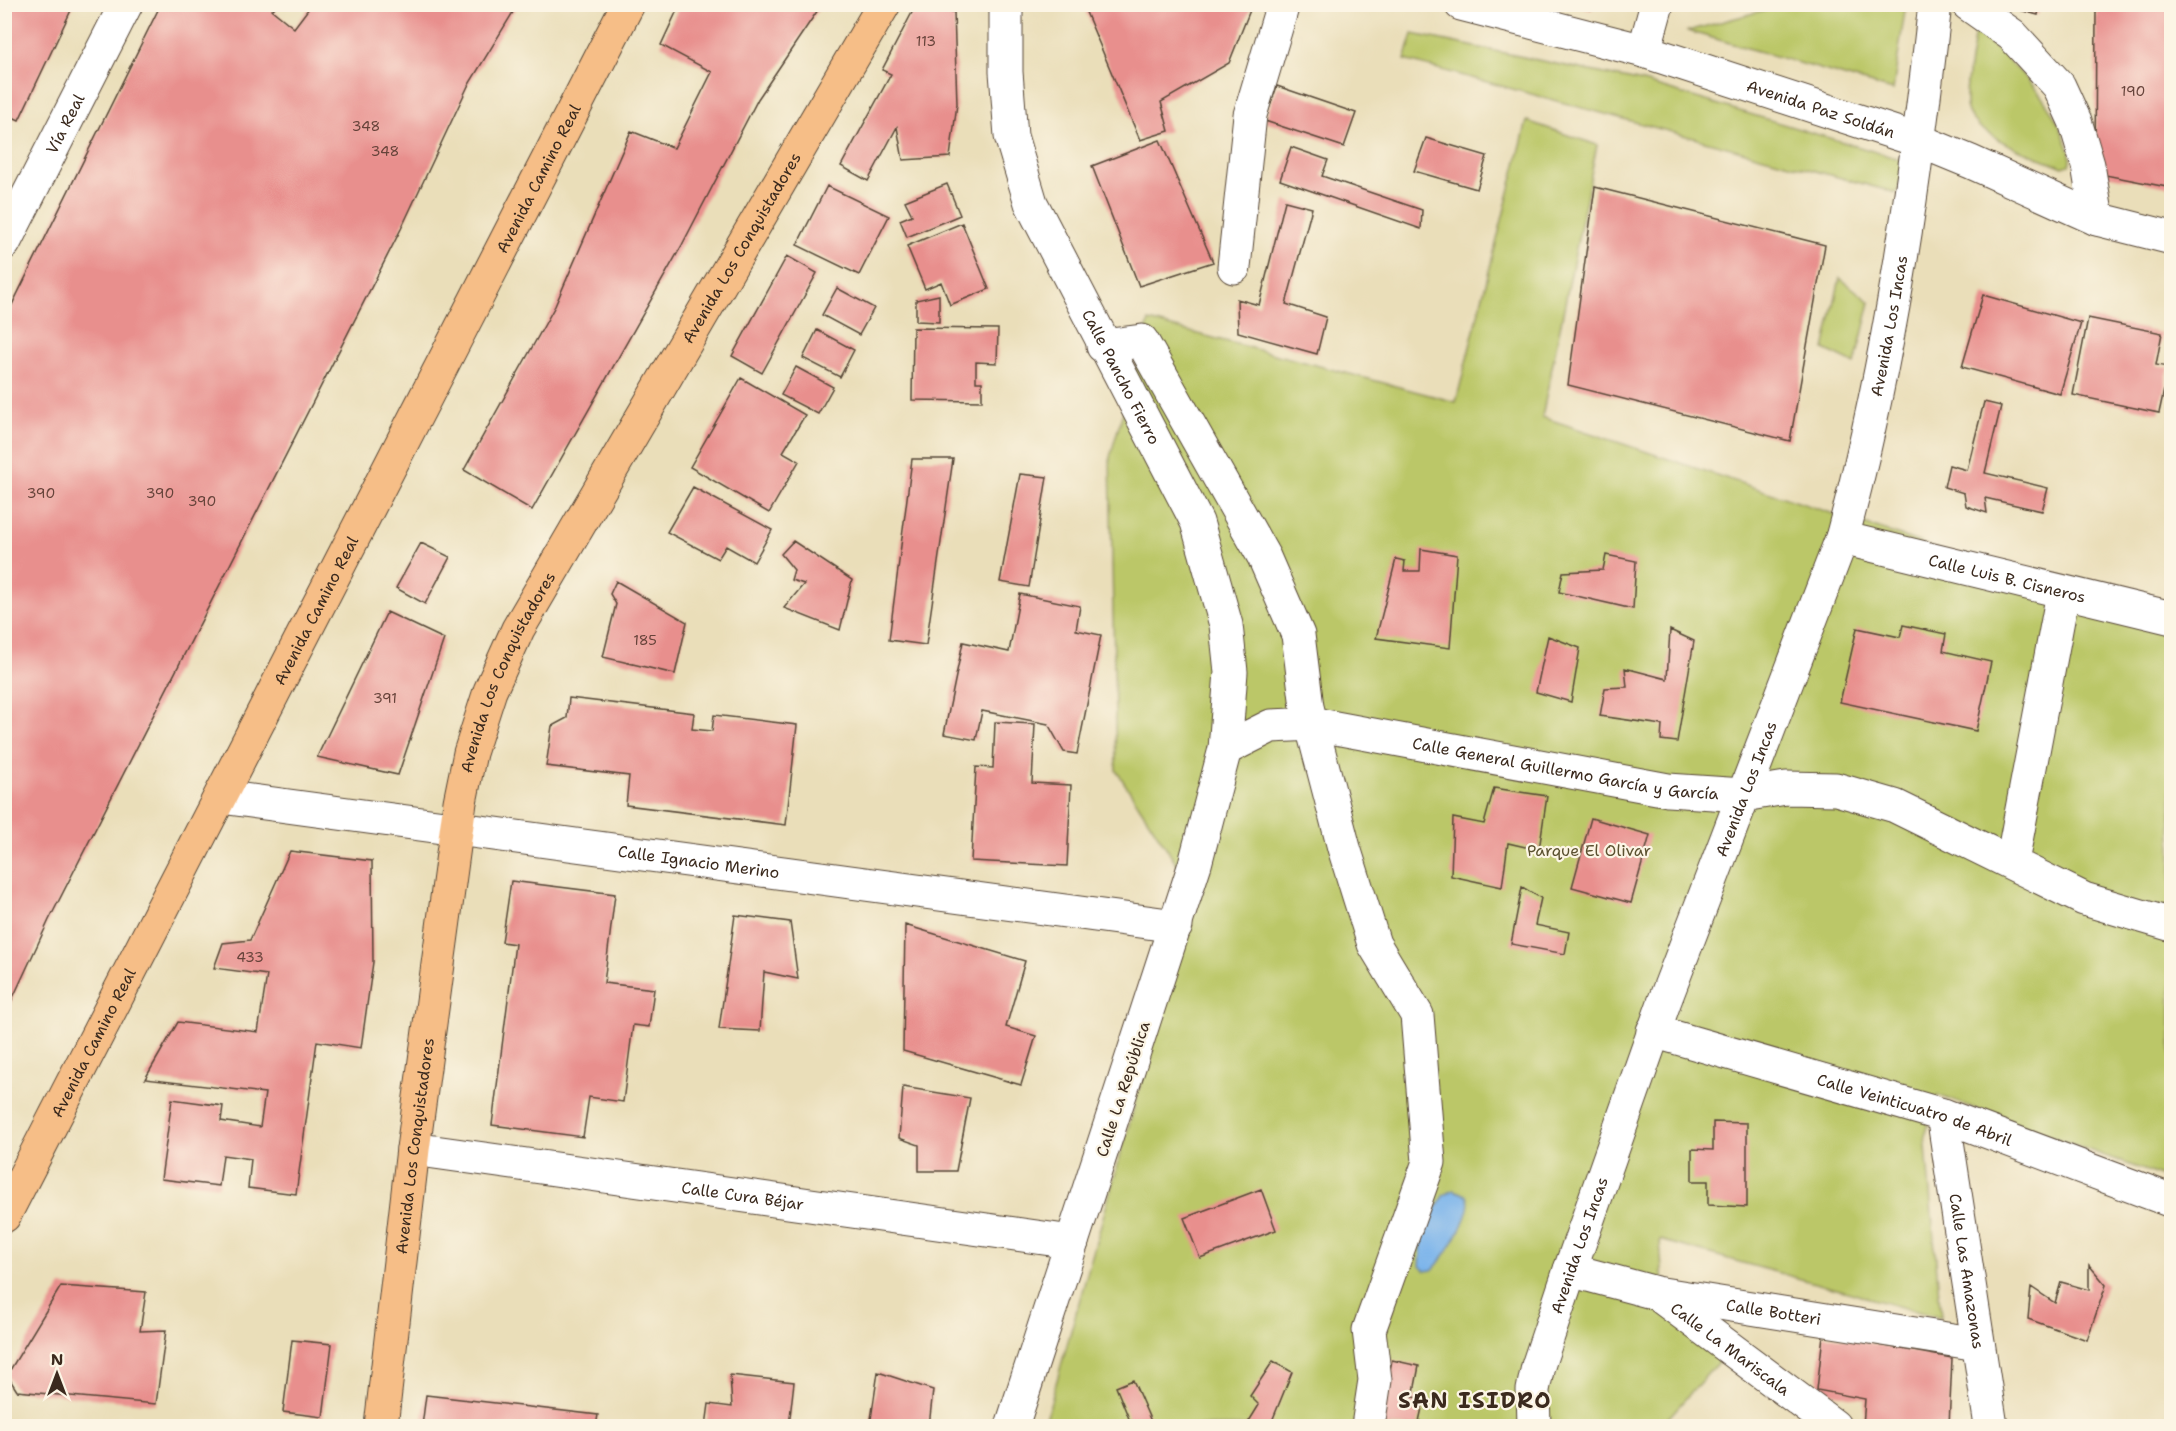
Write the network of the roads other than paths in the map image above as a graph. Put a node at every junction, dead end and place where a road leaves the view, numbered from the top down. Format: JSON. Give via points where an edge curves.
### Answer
{"nodes":[{"id":1,"x":126,"y":4,"type":"edge"},
{"id":2,"x":628,"y":4,"type":"edge"},
{"id":3,"x":884,"y":4,"type":"edge"},
{"id":4,"x":1006,"y":4,"type":"edge"},
{"id":5,"x":1283,"y":4,"type":"edge"},
{"id":6,"x":1461,"y":4,"type":"edge"},
{"id":7,"x":1657,"y":4,"type":"edge"},
{"id":8,"x":1935,"y":4,"type":"edge"},
{"id":9,"x":1968,"y":4,"type":"edge"},
{"id":10,"x":1644,"y":51,"type":"junction"},
{"id":11,"x":1920,"y":141,"type":"junction"},
{"id":12,"x":2097,"y":219,"type":"junction"},
{"id":13,"x":2172,"y":238,"type":"edge"},
{"id":14,"x":4,"y":243,"type":"edge"},
{"id":15,"x":1234,"y":267,"type":"dead end"},
{"id":16,"x":1103,"y":346,"type":"junction"},
{"id":17,"x":1842,"y":538,"type":"junction"},
{"id":18,"x":2063,"y":592,"type":"junction"},
{"id":19,"x":2172,"y":618,"type":"edge"},
{"id":20,"x":1314,"y":724,"type":"junction"},
{"id":21,"x":1225,"y":749,"type":"junction"},
{"id":22,"x":1743,"y":795,"type":"junction"},
{"id":23,"x":221,"y":797,"type":"junction"},
{"id":24,"x":455,"y":828,"type":"junction"},
{"id":25,"x":2012,"y":862,"type":"junction"},
{"id":26,"x":2172,"y":925,"type":"edge"},
{"id":27,"x":1176,"y":926,"type":"junction"},
{"id":28,"x":1653,"y":1031,"type":"junction"},
{"id":29,"x":1943,"y":1115,"type":"junction"},
{"id":30,"x":413,"y":1149,"type":"junction"},
{"id":31,"x":2172,"y":1201,"type":"edge"},
{"id":32,"x":4,"y":1216,"type":"edge"},
{"id":33,"x":1072,"y":1242,"type":"junction"},
{"id":34,"x":1570,"y":1270,"type":"junction"},
{"id":35,"x":1656,"y":1293,"type":"junction"},
{"id":36,"x":1978,"y":1344,"type":"junction"},
{"id":37,"x":381,"y":1426,"type":"edge"},
{"id":38,"x":1012,"y":1426,"type":"edge"},
{"id":39,"x":1368,"y":1426,"type":"edge"},
{"id":40,"x":1534,"y":1426,"type":"edge"},
{"id":41,"x":1834,"y":1426,"type":"edge"},
{"id":42,"x":1991,"y":1426,"type":"edge"}],
"edges":[{"from":1,"to":14,"type":"street","name":"Vía Real"},
{"from":2,"to":23,"type":"main road","name":"Avenida Camino Real"},
{"from":3,"to":24,"type":"main road","name":"Avenida Los Conquistadores","via":[[518,629],[490,690],[470,753]]},
{"from":4,"to":16,"type":"street","name":"Calle Pancho Fierro","via":[[1006,72],[1015,147],[1030,203]]},
{"from":5,"to":15,"type":"street","via":[[1250,116]]},
{"from":6,"to":10,"type":"street","name":"Avenida Paz Soldán"},
{"from":7,"to":10,"type":"street"},
{"from":8,"to":11,"type":"street","name":"Avenida Los Incas"},
{"from":9,"to":12,"type":"street","via":[[2012,35],[2059,86],[2078,132]]},
{"from":10,"to":11,"type":"street","name":"Avenida Paz Soldán"},
{"from":11,"to":12,"type":"street","name":"Avenida Paz Soldán"},
{"from":11,"to":17,"type":"street","name":"Avenida Los Incas","via":[[1858,481]]},
{"from":12,"to":13,"type":"street","name":"Avenida Paz Soldán"},
{"from":16,"to":20,"type":"street","via":[[1142,341],[1264,557],[1298,635],[1307,707]]},
{"from":16,"to":21,"type":"street","name":"Calle Pancho Fierro","via":[[1197,522],[1226,625],[1231,672]]},
{"from":17,"to":18,"type":"street","name":"Calle Luis B. Cisneros"},
{"from":17,"to":22,"type":"street","name":"Avenida Los Incas"},
{"from":18,"to":19,"type":"street","name":"Calle Luis B. Cisneros"},
{"from":18,"to":25,"type":"street"},
{"from":20,"to":21,"type":"street","name":"Calle General Guillermo García y García","via":[[1271,726]]},
{"from":20,"to":22,"type":"street","name":"Calle General Guillermo García y García","via":[[1668,790]]},
{"from":20,"to":39,"type":"street","via":[[1344,848],[1374,944],[1417,1015],[1429,1162],[1369,1330],[1375,1380]]},
{"from":21,"to":27,"type":"street","name":"Calle La República"},
{"from":22,"to":25,"type":"street","name":"Calle General Guillermo García y García","via":[[1813,787],[1863,796],[1895,806]]},
{"from":22,"to":28,"type":"street","name":"Avenida Los Incas"},
{"from":23,"to":24,"type":"street","name":"Calle Ignacio Merino"},
{"from":23,"to":32,"type":"main road","name":"Avenida Camino Real"},
{"from":24,"to":27,"type":"street","name":"Calle Ignacio Merino"},
{"from":24,"to":30,"type":"main road","name":"Avenida Los Conquistadores"},
{"from":25,"to":26,"type":"street","name":"Calle General Guillermo García y García","via":[[2084,899]]},
{"from":27,"to":33,"type":"street","name":"Calle La República"},
{"from":28,"to":29,"type":"street","name":"Calle Veinticuatro de Abril"},
{"from":28,"to":34,"type":"street","name":"Avenida Los Incas"},
{"from":29,"to":31,"type":"street","name":"Calle Veinticuatro de Abril"},
{"from":29,"to":36,"type":"street","name":"Calle Las Amazonas"},
{"from":30,"to":33,"type":"street","name":"Calle Cura Béjar"},
{"from":30,"to":37,"type":"main road","name":"Avenida Los Conquistadores"},
{"from":33,"to":38,"type":"street","name":"Calle La República"},
{"from":34,"to":35,"type":"street","name":"Calle Botteri"},
{"from":34,"to":40,"type":"street","name":"Avenida Los Incas","via":[[1538,1366],[1533,1389]]},
{"from":35,"to":36,"type":"street","name":"Calle Botteri"},
{"from":35,"to":41,"type":"street","name":"Calle La Mariscala"},
{"from":36,"to":42,"type":"street","name":"Calle Las Amazonas"}]}
